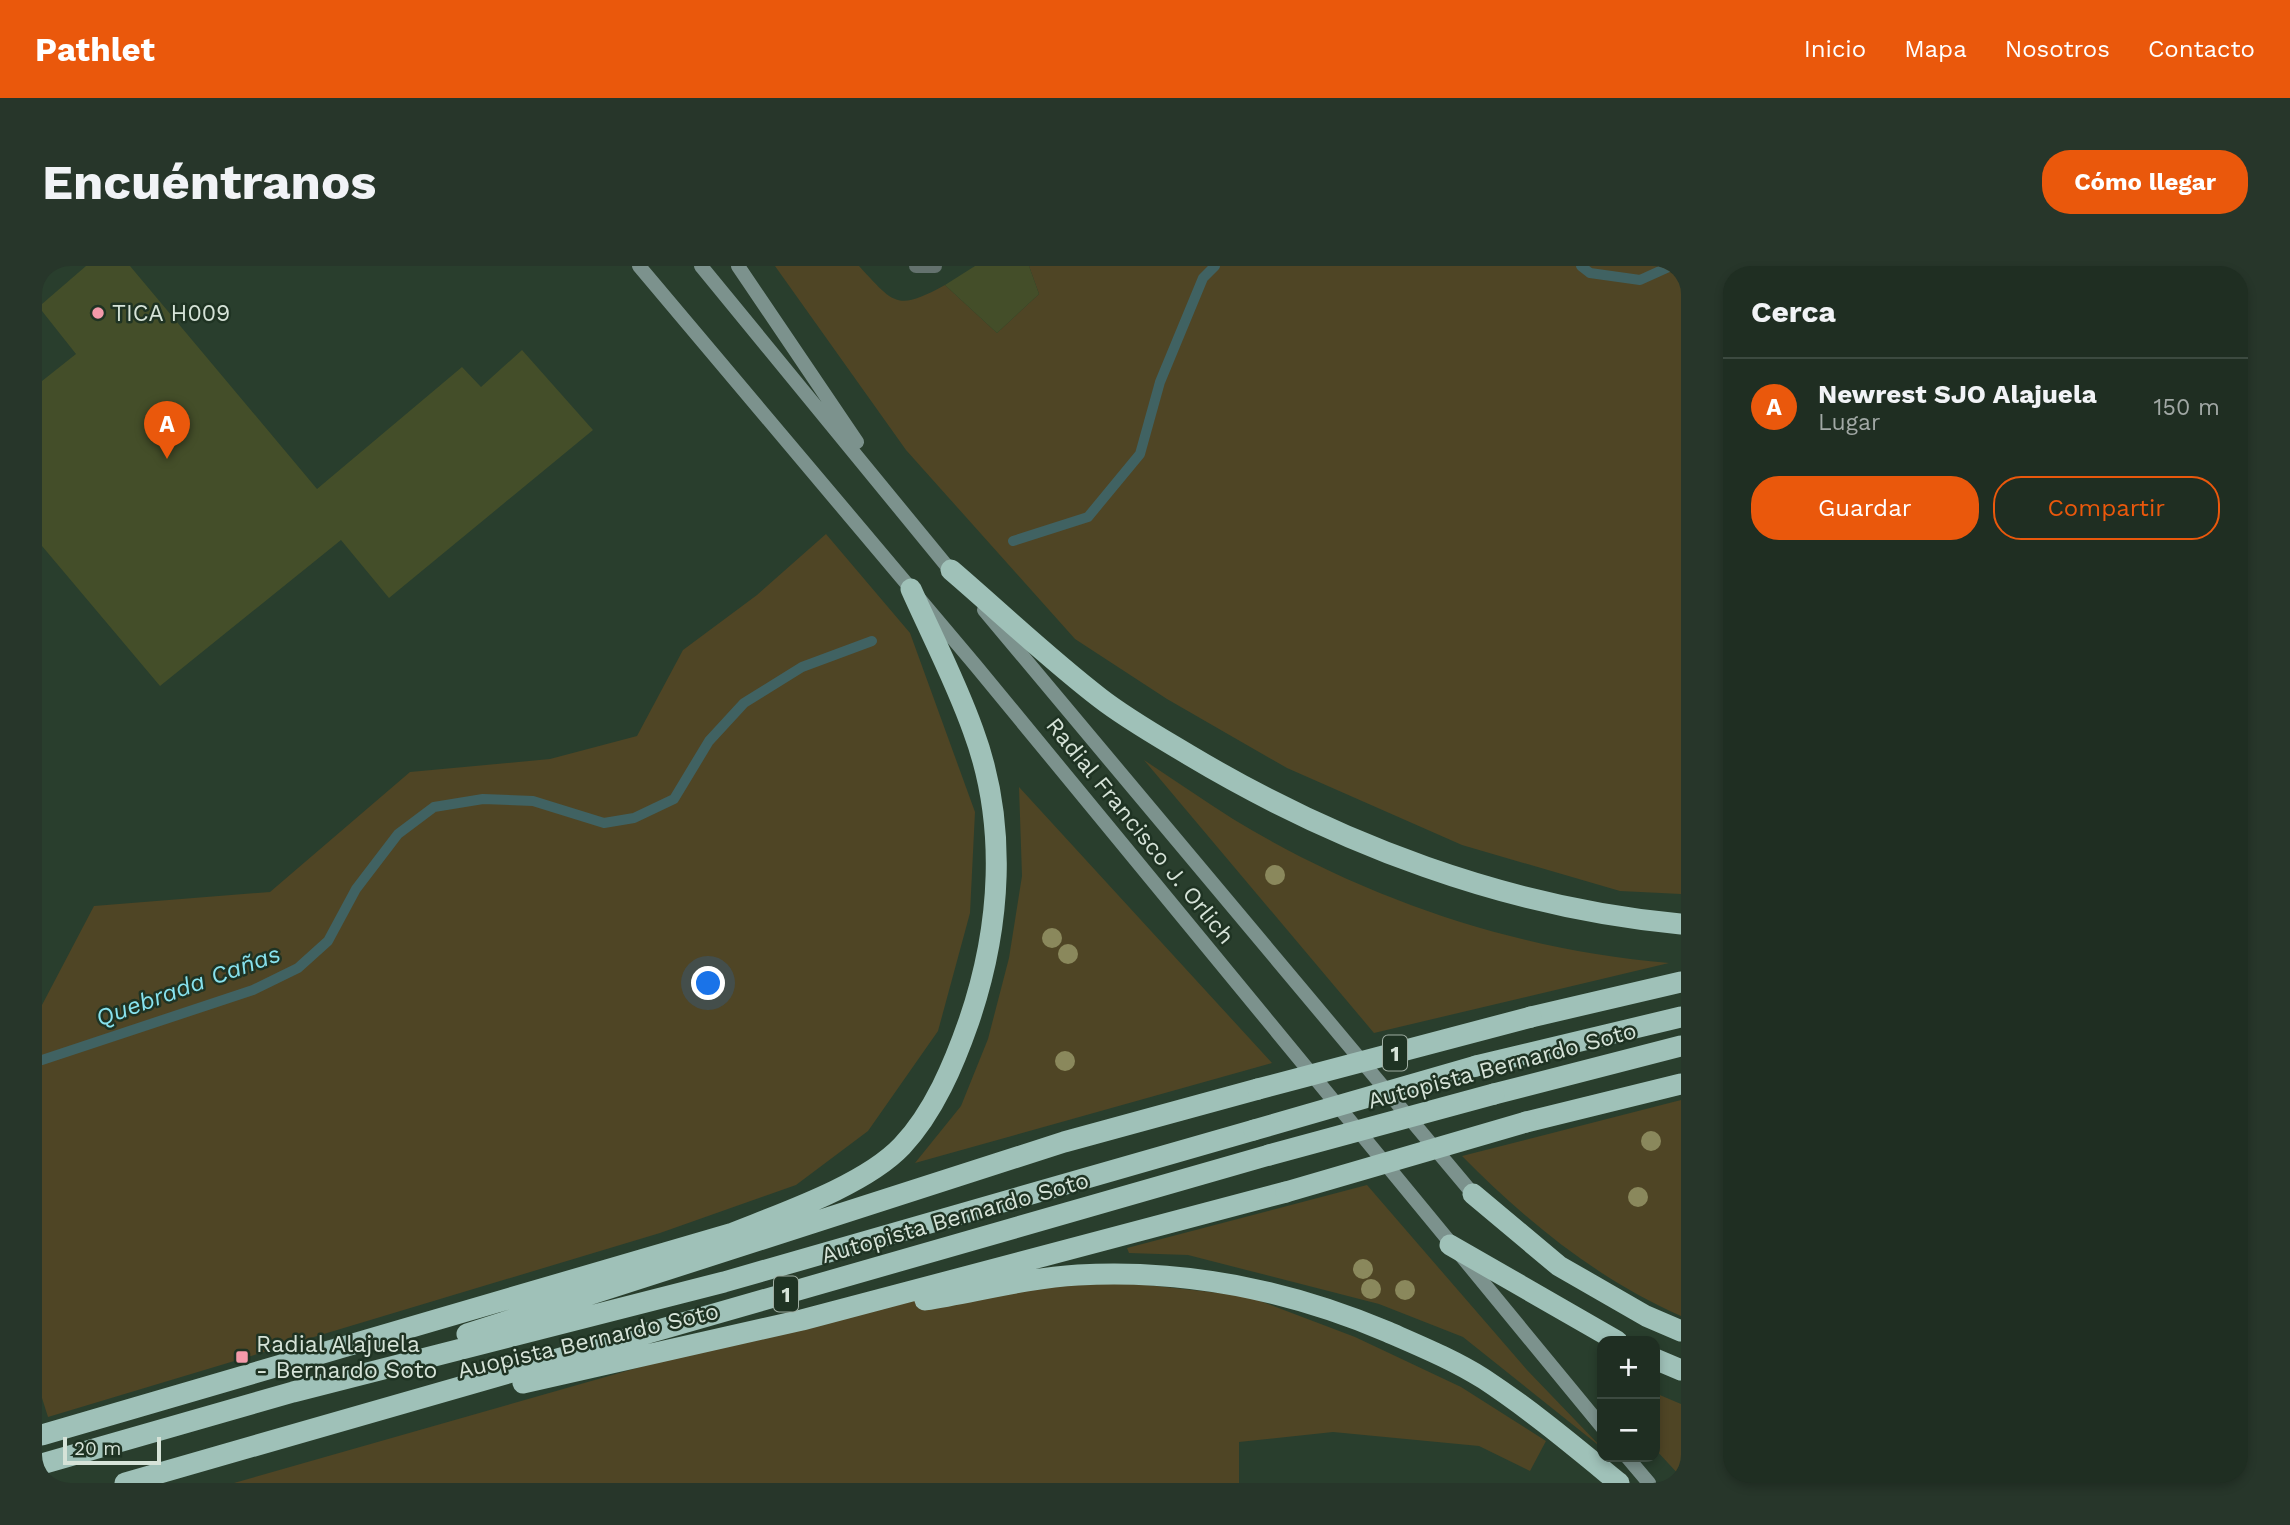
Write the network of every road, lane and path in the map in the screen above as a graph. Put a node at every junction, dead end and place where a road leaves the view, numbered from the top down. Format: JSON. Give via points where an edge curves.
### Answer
{"nodes":[{"id":1,"x":639,"y":266,"type":"edge"},
{"id":2,"x":701,"y":266,"type":"edge"},
{"id":3,"x":738,"y":266,"type":"edge"},
{"id":4,"x":916,"y":266,"type":"edge"},
{"id":5,"x":935,"y":266,"type":"edge"},
{"id":6,"x":903,"y":510,"type":"junction"},
{"id":7,"x":951,"y":570,"type":"junction"},
{"id":8,"x":911,"y":589,"type":"junction"},
{"id":9,"x":1681,"y":924,"type":"edge"},
{"id":10,"x":1681,"y":982,"type":"edge"},
{"id":11,"x":1681,"y":1017,"type":"edge"},
{"id":12,"x":1681,"y":1046,"type":"edge"},
{"id":13,"x":1681,"y":1084,"type":"edge"},
{"id":14,"x":1473,"y":1194,"type":"joint"},
{"id":15,"x":1450,"y":1245,"type":"junction"},
{"id":16,"x":802,"y":1320,"type":"junction"},
{"id":17,"x":1681,"y":1331,"type":"edge"},
{"id":18,"x":1608,"y":1336,"type":"edge"},
{"id":19,"x":1660,"y":1361,"type":"edge"},
{"id":20,"x":1681,"y":1370,"type":"edge"},
{"id":21,"x":293,"y":1392,"type":"junction"},
{"id":22,"x":1597,"y":1421,"type":"edge"},
{"id":23,"x":303,"y":1432,"type":"junction"},
{"id":24,"x":42,"y":1436,"type":"edge"},
{"id":25,"x":1631,"y":1462,"type":"edge"},
{"id":26,"x":42,"y":1465,"type":"edge"},
{"id":27,"x":125,"y":1483,"type":"edge"},
{"id":28,"x":1619,"y":1483,"type":"edge"},
{"id":29,"x":1649,"y":1483,"type":"edge"}],
"edges":[{"from":1,"to":8,"type":"main road","name":"Radial Francisco J. Orlich"},
{"from":2,"to":6,"type":"main road","name":"Radial Francisco J. Orlich"},
{"from":3,"to":6,"type":"main road"},
{"from":4,"to":5,"type":"lane"},
{"from":6,"to":7,"type":"main road","name":"Radial Francisco J. Orlich"},
{"from":7,"to":9,"type":"highway","via":[[1100,698],[1241,786],[1377,849],[1490,887],[1574,910]]},
{"from":7,"to":14,"type":"main road","name":"Radial Francisco J. Orlich"},
{"from":8,"to":15,"type":"main road","name":"Radial Francisco J. Orlich"},
{"from":8,"to":24,"type":"highway","via":[[978,746],[995,833],[996,892],[991,945],[962,1040],[943,1086],[901,1147],[815,1201],[733,1233]]},
{"from":10,"to":21,"type":"highway","name":"Autopista Bernardo Soto","number":"1","bridge":true,"via":[[1531,1017],[999,1162]]},
{"from":11,"to":21,"type":"highway","name":"Autopista Bernardo Soto","number":"1","bridge":true,"via":[[1476,1066],[724,1282]]},
{"from":12,"to":23,"type":"highway","name":"Autopista Bernardo Soto","number":"1","bridge":true,"via":[[1269,1155]]},
{"from":13,"to":16,"type":"highway","number":"1","bridge":true},
{"from":14,"to":17,"type":"highway","via":[[1559,1266]]},
{"from":15,"to":18,"type":"highway"},
{"from":15,"to":22,"type":"main road","name":"Radial Francisco J. Orlich"},
{"from":16,"to":23,"type":"highway","name":"Auopista Bernardo Soto","number":"1"},
{"from":16,"to":28,"type":"highway","via":[[1076,1275],[1151,1274],[1281,1293],[1360,1320],[1482,1378]]},
{"from":19,"to":20,"type":"highway"},
{"from":21,"to":26,"type":"highway","name":"Autopista Bernardo Soto","number":"1"},
{"from":23,"to":27,"type":"highway","name":"Autopista Bernardo Soto","number":"1"},
{"from":25,"to":29,"type":"main road"}]}
